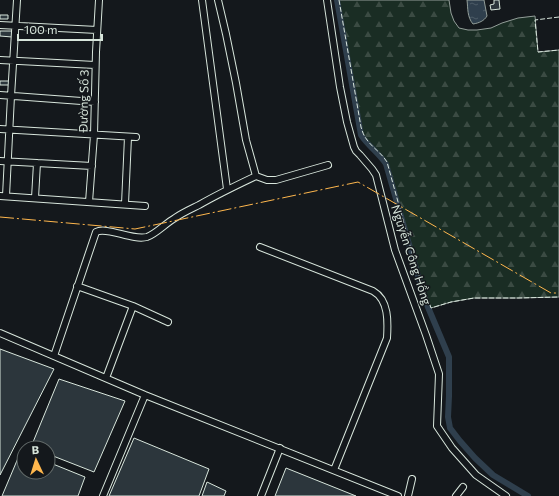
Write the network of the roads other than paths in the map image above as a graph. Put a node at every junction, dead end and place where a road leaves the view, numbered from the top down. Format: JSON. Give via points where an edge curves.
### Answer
{"nodes":[{"id":1,"x":17,"y":0,"type":"edge"},
{"id":2,"x":99,"y":0,"type":"edge"},
{"id":3,"x":202,"y":0,"type":"edge"},
{"id":4,"x":218,"y":0,"type":"edge"},
{"id":5,"x":327,"y":0,"type":"edge"},
{"id":6,"x":0,"y":25,"type":"edge"},
{"id":7,"x":16,"y":26,"type":"junction"},
{"id":8,"x":97,"y":30,"type":"junction"},
{"id":9,"x":0,"y":60,"type":"edge"},
{"id":10,"x":14,"y":60,"type":"junction"},
{"id":11,"x":95,"y":65,"type":"junction"},
{"id":12,"x":0,"y":95,"type":"edge"},
{"id":13,"x":11,"y":96,"type":"junction"},
{"id":14,"x":95,"y":102,"type":"junction"},
{"id":15,"x":0,"y":129,"type":"edge"},
{"id":16,"x":9,"y":130,"type":"junction"},
{"id":17,"x":94,"y":135,"type":"junction"},
{"id":18,"x":128,"y":137,"type":"junction"},
{"id":19,"x":136,"y":137,"type":"dead end"},
{"id":20,"x":0,"y":161,"type":"edge"},
{"id":21,"x":7,"y":161,"type":"junction"},
{"id":22,"x":37,"y":163,"type":"junction"},
{"id":23,"x":328,"y":165,"type":"dead end"},
{"id":24,"x":92,"y":166,"type":"junction"},
{"id":25,"x":256,"y":176,"type":"junction"},
{"id":26,"x":228,"y":189,"type":"junction"},
{"id":27,"x":3,"y":196,"type":"edge"},
{"id":28,"x":35,"y":198,"type":"junction"},
{"id":29,"x":89,"y":202,"type":"junction"},
{"id":30,"x":125,"y":204,"type":"junction"},
{"id":31,"x":145,"y":206,"type":"dead end"},
{"id":32,"x":260,"y":247,"type":"dead end"},
{"id":33,"x":77,"y":286,"type":"junction"},
{"id":34,"x":132,"y":306,"type":"junction"},
{"id":35,"x":168,"y":322,"type":"dead end"},
{"id":36,"x":0,"y":333,"type":"edge"},
{"id":37,"x":54,"y":356,"type":"junction"},
{"id":38,"x":106,"y":378,"type":"junction"},
{"id":39,"x":145,"y":395,"type":"junction"},
{"id":40,"x":280,"y":448,"type":"junction"},
{"id":41,"x":334,"y":470,"type":"junction"},
{"id":42,"x":412,"y":479,"type":"dead end"},
{"id":43,"x":463,"y":487,"type":"dead end"},
{"id":44,"x":103,"y":496,"type":"edge"},
{"id":45,"x":261,"y":496,"type":"edge"},
{"id":46,"x":398,"y":496,"type":"edge"},
{"id":47,"x":408,"y":496,"type":"edge"},
{"id":48,"x":456,"y":496,"type":"edge"},
{"id":49,"x":506,"y":496,"type":"edge"}],
"edges":[{"from":1,"to":7,"type":"street"},
{"from":2,"to":8,"type":"street","name":"Đường Số 3"},
{"from":3,"to":26,"type":"street"},
{"from":4,"to":25,"type":"street","via":[[246,140]]},
{"from":5,"to":49,"type":"street","name":"Nguyễn Công Hồng","via":[[340,87],[354,147],[376,175],[395,250],[439,374],[437,426],[476,475]]},
{"from":6,"to":7,"type":"street"},
{"from":7,"to":8,"type":"street"},
{"from":7,"to":10,"type":"street"},
{"from":8,"to":11,"type":"street","name":"Đường Số 3"},
{"from":9,"to":10,"type":"street"},
{"from":10,"to":11,"type":"street"},
{"from":10,"to":13,"type":"street"},
{"from":11,"to":14,"type":"street","name":"Đường Số 3"},
{"from":12,"to":13,"type":"street"},
{"from":13,"to":14,"type":"street"},
{"from":13,"to":16,"type":"street"},
{"from":14,"to":17,"type":"street","name":"Đường Số 3"},
{"from":15,"to":16,"type":"street"},
{"from":16,"to":17,"type":"street"},
{"from":16,"to":21,"type":"street"},
{"from":17,"to":18,"type":"street"},
{"from":17,"to":24,"type":"street","name":"Đường Số 3"},
{"from":18,"to":19,"type":"street"},
{"from":18,"to":30,"type":"street"},
{"from":20,"to":21,"type":"street"},
{"from":21,"to":22,"type":"street"},
{"from":21,"to":27,"type":"street"},
{"from":22,"to":24,"type":"street"},
{"from":22,"to":28,"type":"street"},
{"from":23,"to":25,"type":"street","via":[[276,180]]},
{"from":24,"to":29,"type":"street","name":"Đường Số 3"},
{"from":25,"to":26,"type":"street"},
{"from":26,"to":33,"type":"street","via":[[146,237],[138,238],[99,230],[96,232]]},
{"from":27,"to":28,"type":"street"},
{"from":28,"to":29,"type":"street"},
{"from":29,"to":30,"type":"street"},
{"from":30,"to":31,"type":"street"},
{"from":32,"to":41,"type":"street","via":[[373,291],[383,301],[388,327],[387,338]]},
{"from":33,"to":34,"type":"street"},
{"from":33,"to":37,"type":"street"},
{"from":34,"to":35,"type":"street"},
{"from":34,"to":38,"type":"street"},
{"from":36,"to":37,"type":"street"},
{"from":37,"to":38,"type":"street"},
{"from":38,"to":39,"type":"street"},
{"from":39,"to":40,"type":"street"},
{"from":39,"to":44,"type":"street"},
{"from":40,"to":41,"type":"street"},
{"from":40,"to":45,"type":"street"},
{"from":41,"to":46,"type":"street"},
{"from":42,"to":47,"type":"street"},
{"from":43,"to":48,"type":"street"}]}
